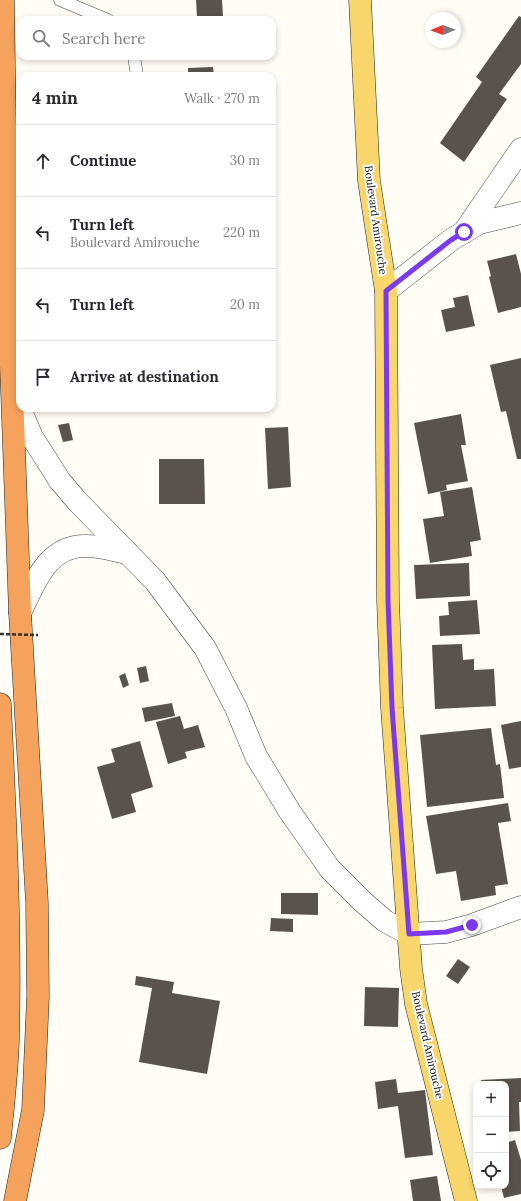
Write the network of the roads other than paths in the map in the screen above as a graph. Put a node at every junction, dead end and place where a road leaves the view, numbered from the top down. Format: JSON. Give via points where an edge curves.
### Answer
{"nodes":[{"id":1,"x":3,"y":0,"type":"edge"},
{"id":2,"x":60,"y":0,"type":"edge"},
{"id":3,"x":360,"y":0,"type":"edge"},
{"id":4,"x":98,"y":16,"type":"edge"},
{"id":5,"x":135,"y":60,"type":"edge"},
{"id":6,"x":136,"y":72,"type":"edge"},
{"id":7,"x":521,"y":149,"type":"edge"},
{"id":8,"x":521,"y":213,"type":"edge"},
{"id":9,"x":464,"y":232,"type":"junction"},
{"id":10,"x":16,"y":240,"type":"edge"},
{"id":11,"x":7,"y":255,"type":"junction"},
{"id":12,"x":386,"y":291,"type":"junction"},
{"id":13,"x":13,"y":390,"type":"junction"},
{"id":14,"x":16,"y":398,"type":"edge"},
{"id":15,"x":21,"y":412,"type":"edge"},
{"id":16,"x":128,"y":553,"type":"junction"},
{"id":17,"x":20,"y":613,"type":"junction"},
{"id":18,"x":0,"y":704,"type":"edge"},
{"id":19,"x":521,"y":907,"type":"edge"},
{"id":20,"x":409,"y":934,"type":"junction"},
{"id":21,"x":0,"y":1138,"type":"edge"},
{"id":22,"x":15,"y":1201,"type":"edge"},
{"id":23,"x":466,"y":1201,"type":"edge"}],
"edges":[{"from":1,"to":11,"type":"highway"},
{"from":2,"to":4,"type":"lane"},
{"from":3,"to":12,"type":"main road","name":"Boulevard Amirouche","via":[[370,181]]},
{"from":5,"to":6,"type":"lane"},
{"from":7,"to":9,"type":"street"},
{"from":8,"to":9,"type":"street","via":[[479,223]]},
{"from":9,"to":12,"type":"street"},
{"from":10,"to":11,"type":"lane"},
{"from":11,"to":13,"type":"highway"},
{"from":12,"to":20,"type":"main road","name":"Boulevard Amirouche","via":[[388,600],[392,708]]},
{"from":13,"to":14,"type":"street"},
{"from":13,"to":17,"type":"highway"},
{"from":15,"to":16,"type":"street","via":[[45,460],[77,501]]},
{"from":16,"to":17,"type":"street","via":[[88,546],[75,546],[63,551],[43,568]]},
{"from":16,"to":20,"type":"street","via":[[155,581],[205,648],[236,708],[256,756],[290,812],[330,869],[385,921]]},
{"from":17,"to":22,"type":"highway","via":[[37,903],[38,996],[33,1110]]},
{"from":18,"to":21,"type":"highway","via":[[8,867],[9,958],[8,1043]]},
{"from":19,"to":20,"type":"street","via":[[446,932]]},
{"from":20,"to":23,"type":"main road","name":"Boulevard Amirouche","via":[[416,1004]]}]}
